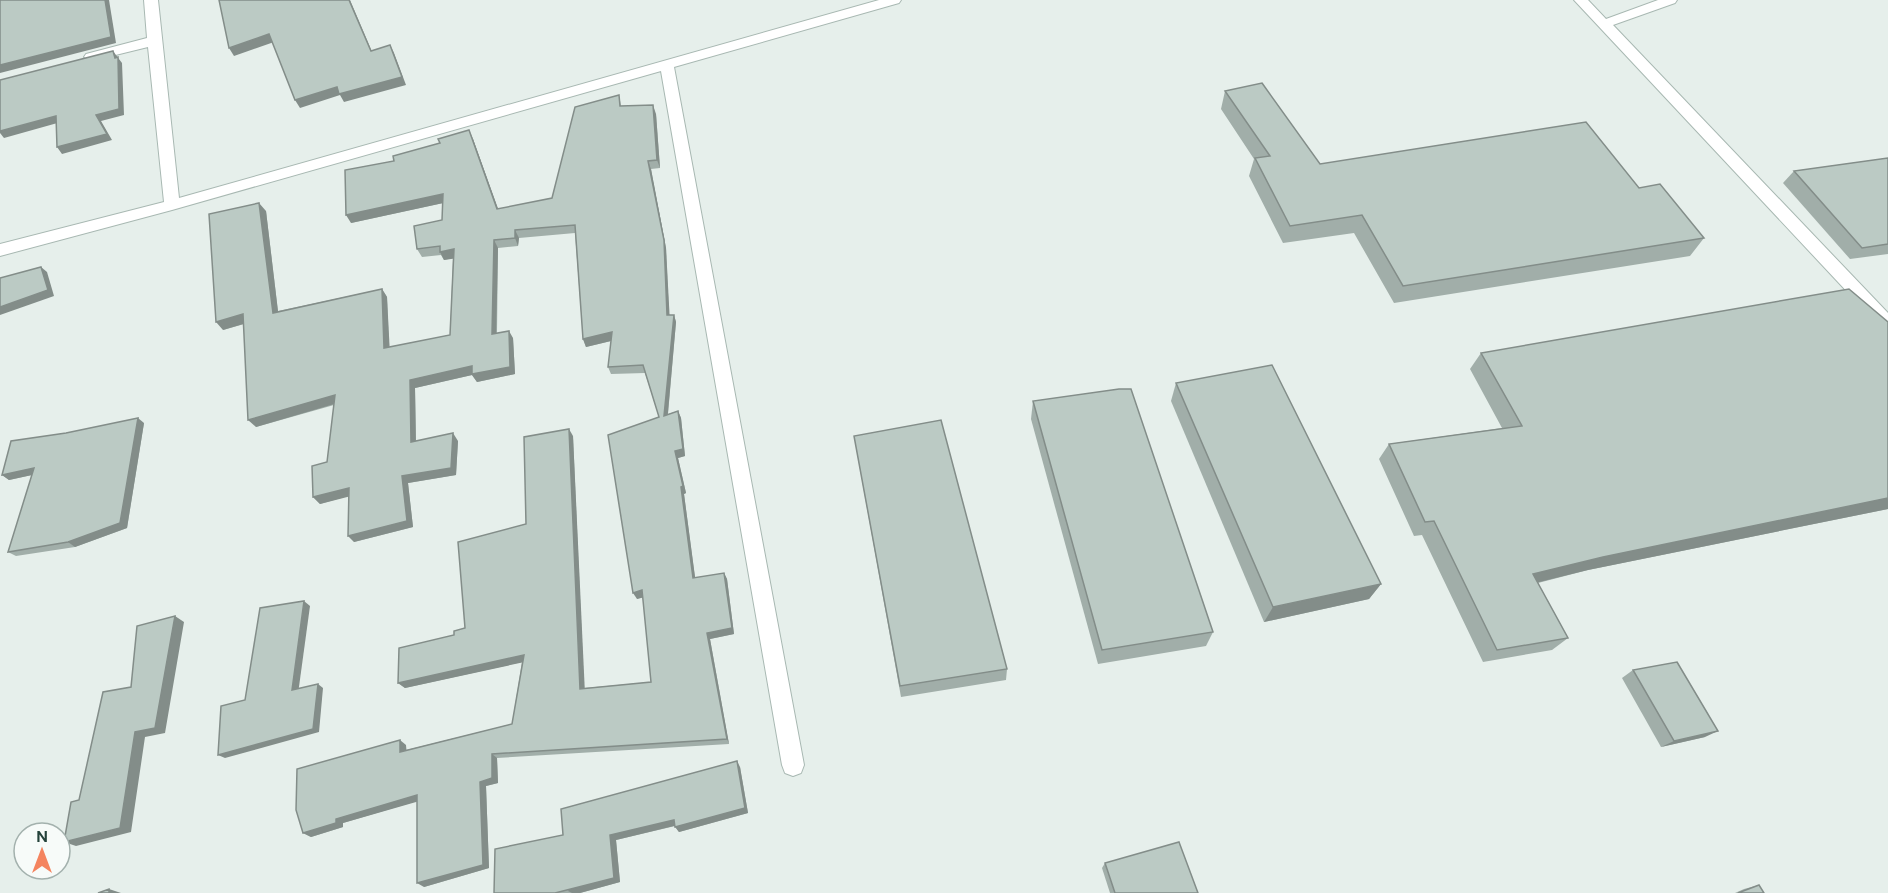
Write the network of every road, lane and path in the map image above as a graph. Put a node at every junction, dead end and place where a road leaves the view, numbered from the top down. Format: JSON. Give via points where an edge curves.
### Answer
{"nodes":[{"id":1,"x":151,"y":0,"type":"edge"},
{"id":2,"x":894,"y":0,"type":"edge"},
{"id":3,"x":1581,"y":0,"type":"edge"},
{"id":4,"x":1670,"y":0,"type":"edge"},
{"id":5,"x":1604,"y":24,"type":"junction"},
{"id":6,"x":154,"y":41,"type":"junction"},
{"id":7,"x":77,"y":61,"type":"edge"},
{"id":8,"x":667,"y":64,"type":"junction"},
{"id":9,"x":172,"y":205,"type":"junction"},
{"id":10,"x":0,"y":250,"type":"edge"},
{"id":11,"x":1888,"y":324,"type":"edge"},
{"id":12,"x":793,"y":765,"type":"dead end"}],
"edges":[{"from":1,"to":6,"type":"street"},
{"from":2,"to":8,"type":"street"},
{"from":3,"to":5,"type":"street"},
{"from":4,"to":5,"type":"street"},
{"from":5,"to":11,"type":"street"},
{"from":6,"to":7,"type":"street"},
{"from":6,"to":9,"type":"street"},
{"from":8,"to":9,"type":"street"},
{"from":8,"to":12,"type":"street"},
{"from":9,"to":10,"type":"street"}]}
